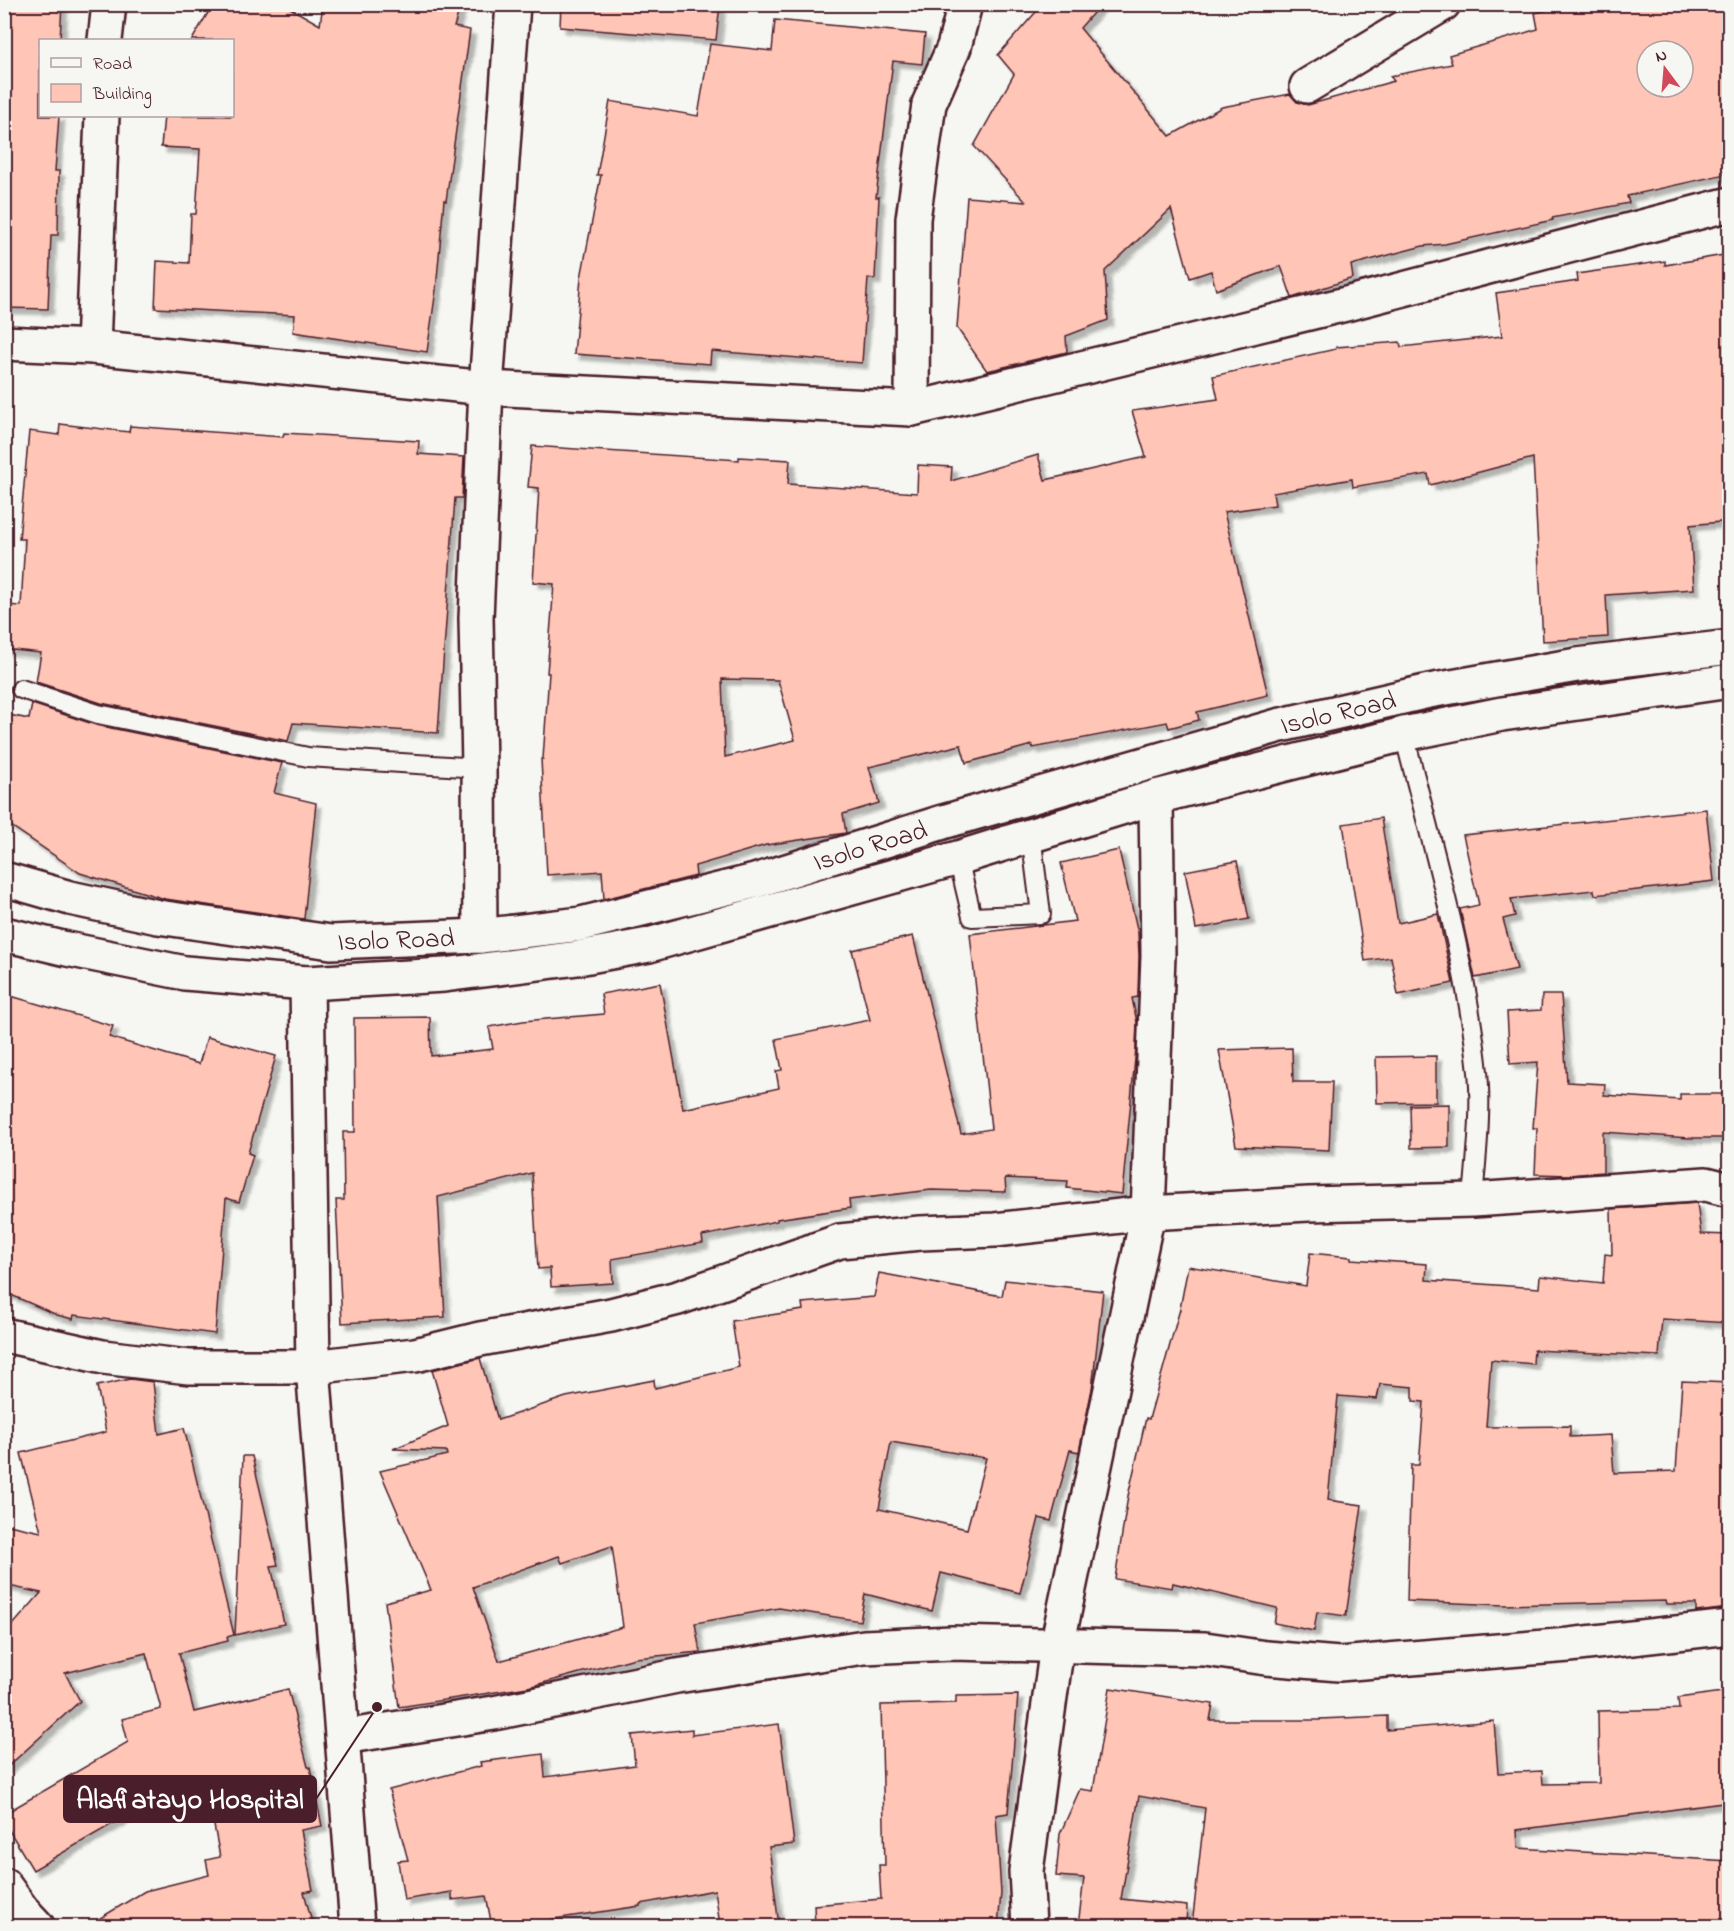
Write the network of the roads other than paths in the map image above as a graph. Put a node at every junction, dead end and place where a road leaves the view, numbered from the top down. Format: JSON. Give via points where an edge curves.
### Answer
{"nodes":[{"id":1,"x":109,"y":4,"type":"edge"},
{"id":2,"x":513,"y":4,"type":"edge"},
{"id":3,"x":965,"y":4,"type":"edge"},
{"id":4,"x":1443,"y":4,"type":"edge"},
{"id":5,"x":105,"y":39,"type":"edge"},
{"id":6,"x":1307,"y":86,"type":"dead end"},
{"id":7,"x":102,"y":117,"type":"edge"},
{"id":8,"x":1730,"y":204,"type":"edge"},
{"id":9,"x":4,"y":343,"type":"edge"},
{"id":10,"x":93,"y":347,"type":"junction"},
{"id":11,"x":486,"y":388,"type":"junction"},
{"id":12,"x":912,"y":409,"type":"junction"},
{"id":13,"x":1730,"y":647,"type":"edge"},
{"id":14,"x":1730,"y":681,"type":"edge"},
{"id":15,"x":21,"y":689,"type":"dead end"},
{"id":16,"x":1404,"y":734,"type":"junction"},
{"id":17,"x":479,"y":768,"type":"junction"},
{"id":18,"x":1156,"y":797,"type":"junction"},
{"id":19,"x":943,"y":822,"type":"junction"},
{"id":20,"x":1031,"y":835,"type":"junction"},
{"id":21,"x":958,"y":858,"type":"junction"},
{"id":22,"x":4,"y":879,"type":"edge"},
{"id":23,"x":4,"y":934,"type":"edge"},
{"id":24,"x":480,"y":936,"type":"junction"},
{"id":25,"x":307,"y":983,"type":"junction"},
{"id":26,"x":1730,"y":1190,"type":"edge"},
{"id":27,"x":1473,"y":1200,"type":"junction"},
{"id":28,"x":1148,"y":1213,"type":"junction"},
{"id":29,"x":4,"y":1335,"type":"edge"},
{"id":30,"x":313,"y":1367,"type":"junction"},
{"id":31,"x":1730,"y":1627,"type":"edge"},
{"id":32,"x":1057,"y":1646,"type":"junction"},
{"id":33,"x":343,"y":1737,"type":"junction"},
{"id":34,"x":4,"y":1885,"type":"edge"},
{"id":35,"x":37,"y":1926,"type":"edge"},
{"id":36,"x":357,"y":1926,"type":"edge"},
{"id":37,"x":1029,"y":1926,"type":"edge"}],
"edges":[{"from":1,"to":5,"type":"street"},
{"from":2,"to":11,"type":"street"},
{"from":3,"to":12,"type":"street","via":[[954,46],[929,104],[913,219]]},
{"from":4,"to":6,"type":"street"},
{"from":7,"to":10,"type":"street"},
{"from":8,"to":12,"type":"street","via":[[1346,304]]},
{"from":9,"to":10,"type":"street"},
{"from":10,"to":11,"type":"street"},
{"from":11,"to":12,"type":"street"},
{"from":11,"to":17,"type":"street","via":[[476,618]]},
{"from":13,"to":19,"type":"street","name":"Isolo Road","via":[[1577,665],[1430,691],[1277,726]]},
{"from":14,"to":16,"type":"street","name":"Isolo Road","via":[[1502,714]]},
{"from":15,"to":17,"type":"lane","via":[[98,714],[308,757]]},
{"from":16,"to":18,"type":"street","name":"Isolo Road"},
{"from":16,"to":27,"type":"lane","via":[[1466,982],[1478,1075]]},
{"from":17,"to":24,"type":"street"},
{"from":18,"to":20,"type":"street","name":"Isolo Road"},
{"from":18,"to":28,"type":"street","via":[[1158,956]]},
{"from":19,"to":21,"type":"street"},
{"from":19,"to":24,"type":"street","name":"Isolo Road","via":[[755,881],[650,908],[581,924]]},
{"from":20,"to":21,"type":"street","name":"Isolo Road"},
{"from":20,"to":21,"type":"lane","via":[[1041,914],[972,917]]},
{"from":21,"to":25,"type":"street","name":"Isolo Road","via":[[649,945],[444,975]]},
{"from":22,"to":24,"type":"street","name":"Isolo Road","via":[[158,917],[331,942]]},
{"from":23,"to":25,"type":"street","name":"Isolo Road","via":[[185,973]]},
{"from":25,"to":30,"type":"street"},
{"from":26,"to":27,"type":"street","via":[[1706,1184]]},
{"from":27,"to":28,"type":"street"},
{"from":28,"to":30,"type":"street","via":[[995,1230],[840,1241],[678,1298],[611,1315],[415,1355]]},
{"from":28,"to":32,"type":"street"},
{"from":29,"to":30,"type":"street","via":[[103,1358],[189,1367]]},
{"from":30,"to":33,"type":"street"},
{"from":31,"to":32,"type":"street","via":[[1339,1664],[1205,1649]]},
{"from":32,"to":33,"type":"street","via":[[952,1643],[864,1647],[677,1676],[494,1713]]},
{"from":32,"to":37,"type":"street","via":[[1026,1871]]},
{"from":33,"to":36,"type":"street"},
{"from":34,"to":35,"type":"street"}]}
